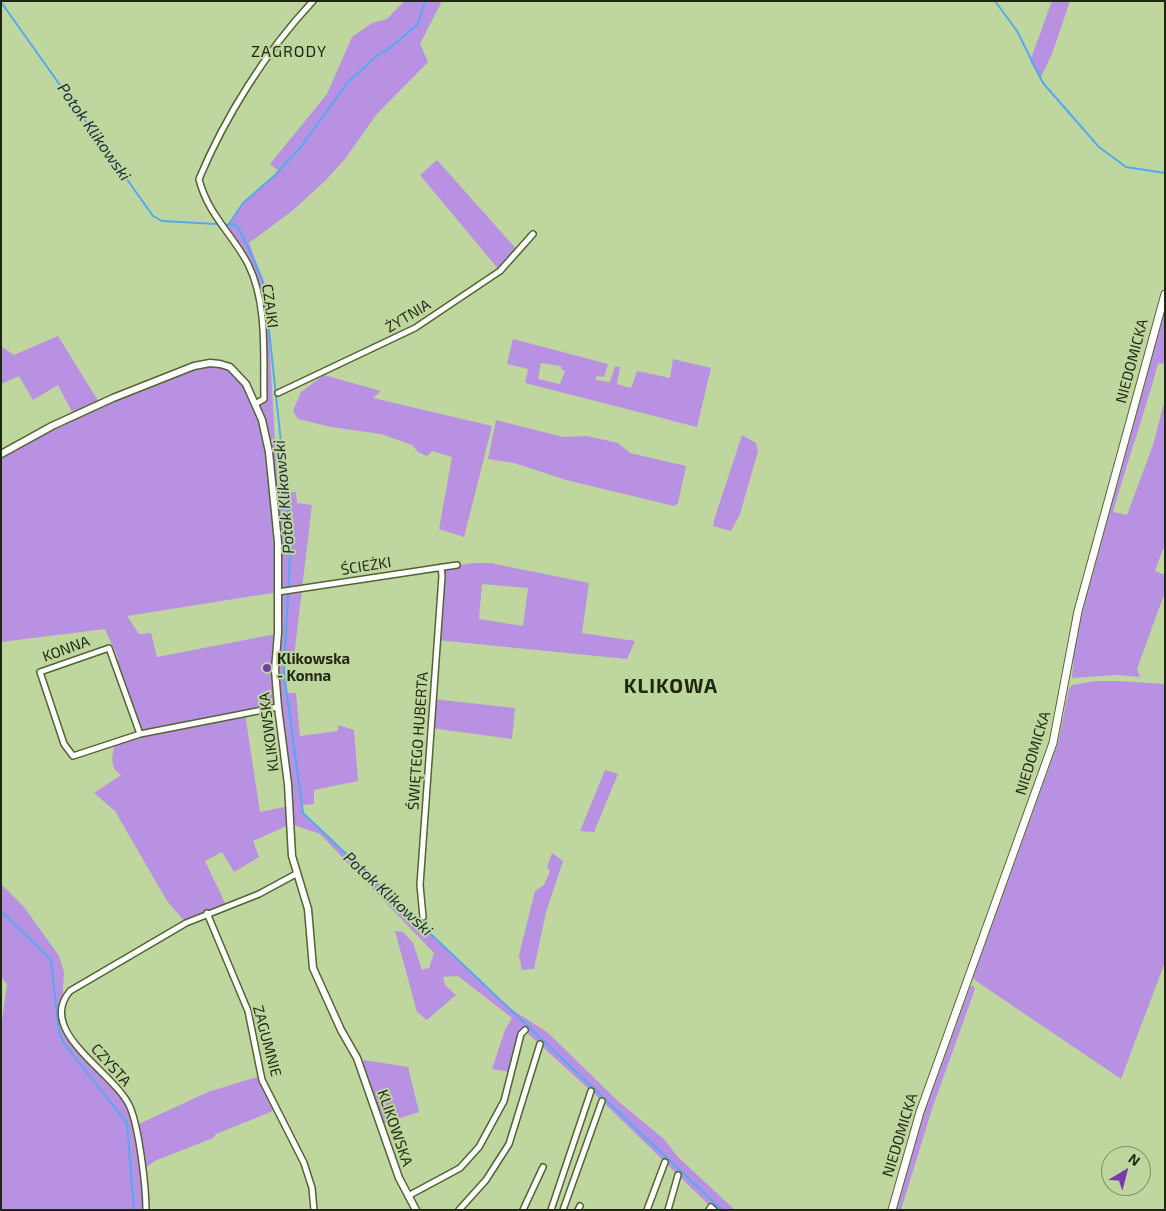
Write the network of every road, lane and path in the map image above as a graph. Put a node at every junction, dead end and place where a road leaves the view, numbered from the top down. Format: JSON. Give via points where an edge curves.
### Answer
{"nodes":[{"id":1,"x":312,"y":1,"type":"edge"},
{"id":2,"x":533,"y":234,"type":"dead end"},
{"id":3,"x":1165,"y":294,"type":"edge"},
{"id":4,"x":278,"y":393,"type":"dead end"},
{"id":5,"x":254,"y":404,"type":"junction"},
{"id":6,"x":1,"y":454,"type":"edge"},
{"id":7,"x":457,"y":565,"type":"dead end"},
{"id":8,"x":441,"y":567,"type":"junction"},
{"id":9,"x":282,"y":591,"type":"junction"},
{"id":10,"x":278,"y":707,"type":"junction"},
{"id":11,"x":140,"y":734,"type":"junction"},
{"id":12,"x":296,"y":874,"type":"junction"},
{"id":13,"x":207,"y":913,"type":"junction"},
{"id":14,"x":423,"y":917,"type":"dead end"},
{"id":15,"x":525,"y":1030,"type":"dead end"},
{"id":16,"x":540,"y":1044,"type":"dead end"},
{"id":17,"x":591,"y":1091,"type":"dead end"},
{"id":18,"x":602,"y":1101,"type":"dead end"},
{"id":19,"x":665,"y":1162,"type":"dead end"},
{"id":20,"x":543,"y":1167,"type":"dead end"},
{"id":21,"x":678,"y":1175,"type":"dead end"},
{"id":22,"x":408,"y":1196,"type":"junction"},
{"id":23,"x":146,"y":1210,"type":"edge"},
{"id":24,"x":314,"y":1210,"type":"edge"},
{"id":25,"x":416,"y":1210,"type":"edge"},
{"id":26,"x":459,"y":1210,"type":"edge"},
{"id":27,"x":523,"y":1210,"type":"edge"},
{"id":28,"x":551,"y":1210,"type":"edge"},
{"id":29,"x":563,"y":1210,"type":"edge"},
{"id":30,"x":648,"y":1210,"type":"edge"},
{"id":31,"x":668,"y":1210,"type":"edge"},
{"id":32,"x":892,"y":1210,"type":"edge"}],
"edges":[{"from":1,"to":5,"type":"street","name":"CZAJKI","via":[[278,42],[209,155],[199,179],[206,201],[239,249],[258,288],[264,399]]},
{"from":2,"to":4,"type":"street","name":"ŻYTNIA","via":[[500,271],[415,328]]},
{"from":3,"to":32,"type":"main road","name":"NIEDOMICKA","via":[[1078,611],[1053,742],[920,1112]]},
{"from":5,"to":6,"type":"street","name":"KLIKOWSKA","via":[[239,375],[230,367],[210,363],[194,366],[113,398]]},
{"from":5,"to":9,"type":"street","name":"KLIKOWSKA","via":[[262,420],[269,452]]},
{"from":7,"to":8,"type":"street","name":"ŚCIEŻKI"},
{"from":8,"to":9,"type":"street","name":"ŚCIEŻKI"},
{"from":8,"to":14,"type":"street","name":"ŚWIĘTEGO HUBERTA","via":[[420,885]]},
{"from":9,"to":10,"type":"street","name":"KLIKOWSKA","via":[[275,670]]},
{"from":10,"to":11,"type":"street","name":"KONNA"},
{"from":10,"to":12,"type":"street","name":"KLIKOWSKA"},
{"from":11,"to":11,"type":"street","name":"KONNA","via":[[73,756],[64,744],[40,672],[109,648]]},
{"from":12,"to":13,"type":"street","via":[[259,894]]},
{"from":12,"to":22,"type":"street","name":"KLIKOWSKA","via":[[308,909],[313,968],[357,1058]]},
{"from":13,"to":23,"type":"street","name":"CZYSTA","via":[[70,991],[64,998],[62,1018],[72,1043],[115,1085],[130,1107],[143,1173]]},
{"from":13,"to":24,"type":"street","name":"ZAGUMNIE","via":[[248,1011],[262,1080],[304,1163],[312,1188]]},
{"from":15,"to":22,"type":"street","via":[[521,1034],[502,1106],[479,1148],[460,1168]]},
{"from":16,"to":26,"type":"street","via":[[509,1144],[486,1180]]},
{"from":17,"to":28,"type":"street"},
{"from":18,"to":29,"type":"street"},
{"from":19,"to":30,"type":"street"},
{"from":20,"to":27,"type":"street"},
{"from":21,"to":31,"type":"street"},
{"from":22,"to":25,"type":"street","name":"KLIKOWSKA"}]}
